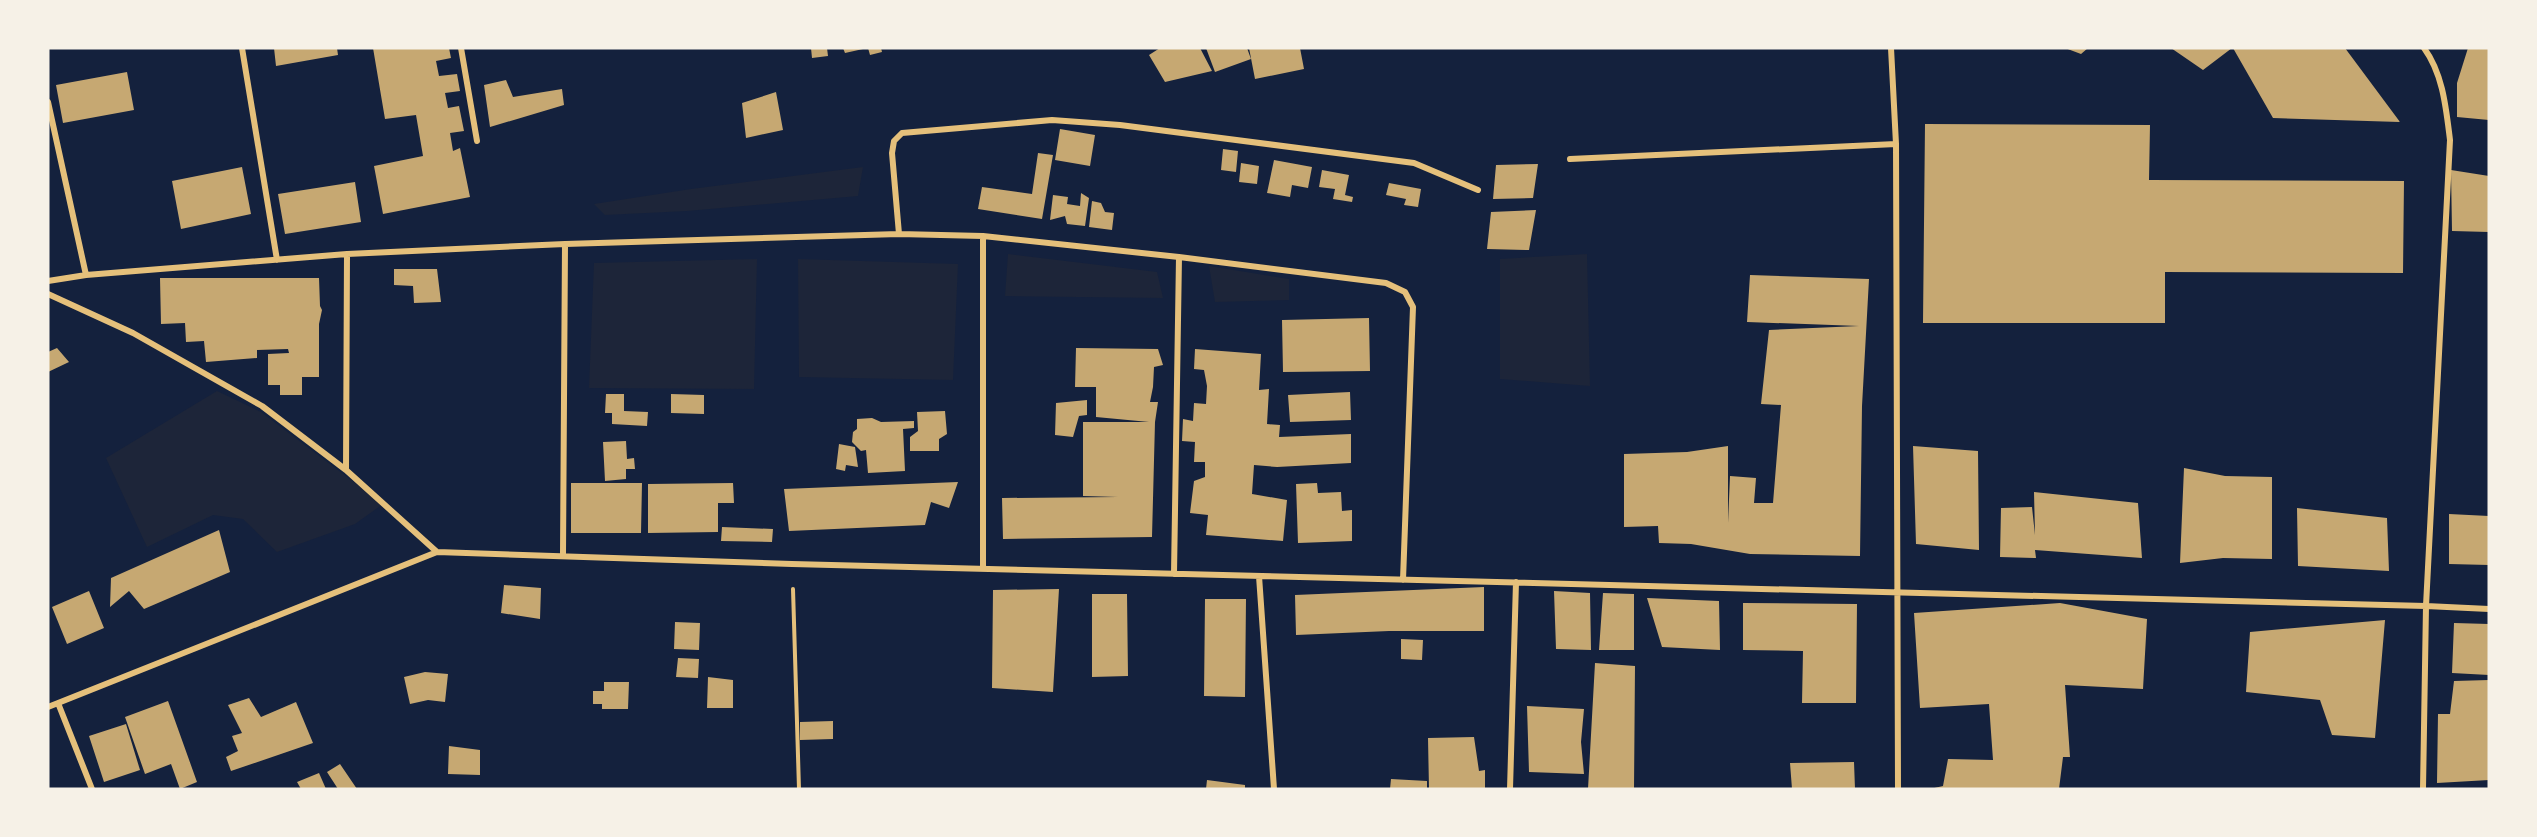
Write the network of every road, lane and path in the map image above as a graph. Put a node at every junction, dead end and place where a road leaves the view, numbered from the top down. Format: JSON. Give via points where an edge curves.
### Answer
{"nodes":[{"id":1,"x":242,"y":48,"type":"edge"},
{"id":2,"x":461,"y":48,"type":"edge"},
{"id":3,"x":1891,"y":48,"type":"edge"},
{"id":4,"x":2424,"y":48,"type":"edge"},
{"id":5,"x":48,"y":102,"type":"edge"},
{"id":6,"x":477,"y":141,"type":"dead end"},
{"id":7,"x":1896,"y":144,"type":"junction"},
{"id":8,"x":1570,"y":159,"type":"dead end"},
{"id":9,"x":1478,"y":190,"type":"dead end"},
{"id":10,"x":899,"y":234,"type":"junction"},
{"id":11,"x":983,"y":236,"type":"junction"},
{"id":12,"x":565,"y":244,"type":"junction"},
{"id":13,"x":347,"y":255,"type":"junction"},
{"id":14,"x":1179,"y":257,"type":"junction"},
{"id":15,"x":277,"y":260,"type":"junction"},
{"id":16,"x":86,"y":275,"type":"junction"},
{"id":17,"x":48,"y":281,"type":"edge"},
{"id":18,"x":48,"y":294,"type":"edge"},
{"id":19,"x":346,"y":470,"type":"junction"},
{"id":20,"x":437,"y":552,"type":"junction"},
{"id":21,"x":563,"y":555,"type":"junction"},
{"id":22,"x":792,"y":564,"type":"junction"},
{"id":23,"x":983,"y":569,"type":"junction"},
{"id":24,"x":1174,"y":573,"type":"junction"},
{"id":25,"x":1258,"y":576,"type":"junction"},
{"id":26,"x":1403,"y":580,"type":"junction"},
{"id":27,"x":1516,"y":582,"type":"junction"},
{"id":28,"x":1898,"y":592,"type":"junction"},
{"id":29,"x":2426,"y":606,"type":"junction"},
{"id":30,"x":2489,"y":609,"type":"edge"},
{"id":31,"x":58,"y":703,"type":"junction"},
{"id":32,"x":48,"y":707,"type":"edge"},
{"id":33,"x":92,"y":789,"type":"edge"},
{"id":34,"x":799,"y":789,"type":"edge"},
{"id":35,"x":1274,"y":789,"type":"edge"},
{"id":36,"x":1510,"y":789,"type":"edge"},
{"id":37,"x":1898,"y":789,"type":"edge"},
{"id":38,"x":2423,"y":789,"type":"edge"}],
"edges":[{"from":1,"to":15,"type":"street"},
{"from":2,"to":6,"type":"street"},
{"from":3,"to":7,"type":"street"},
{"from":4,"to":29,"type":"street","via":[[2434,61],[2446,103],[2450,140]]},
{"from":5,"to":16,"type":"street"},
{"from":7,"to":8,"type":"street"},
{"from":7,"to":28,"type":"street"},
{"from":9,"to":10,"type":"street","via":[[1414,163],[1052,120],[902,134],[894,141],[892,153]]},
{"from":10,"to":11,"type":"street"},
{"from":10,"to":12,"type":"street"},
{"from":11,"to":14,"type":"street"},
{"from":11,"to":23,"type":"street"},
{"from":12,"to":13,"type":"street"},
{"from":12,"to":21,"type":"street"},
{"from":13,"to":15,"type":"street"},
{"from":13,"to":19,"type":"street"},
{"from":14,"to":24,"type":"street"},
{"from":14,"to":26,"type":"street","via":[[1386,283],[1405,292],[1413,307]]},
{"from":15,"to":16,"type":"street"},
{"from":16,"to":17,"type":"street"},
{"from":18,"to":19,"type":"street","via":[[133,333],[262,406]]},
{"from":19,"to":20,"type":"street"},
{"from":20,"to":21,"type":"street"},
{"from":20,"to":31,"type":"street"},
{"from":21,"to":22,"type":"street"},
{"from":22,"to":23,"type":"street"},
{"from":22,"to":34,"type":"path"},
{"from":23,"to":24,"type":"street"},
{"from":24,"to":25,"type":"street"},
{"from":25,"to":26,"type":"street"},
{"from":25,"to":35,"type":"street"},
{"from":26,"to":27,"type":"street"},
{"from":27,"to":28,"type":"street"},
{"from":27,"to":36,"type":"street"},
{"from":28,"to":29,"type":"street"},
{"from":28,"to":37,"type":"street"},
{"from":29,"to":30,"type":"street"},
{"from":29,"to":38,"type":"street"},
{"from":31,"to":32,"type":"street"},
{"from":31,"to":33,"type":"street"}]}
